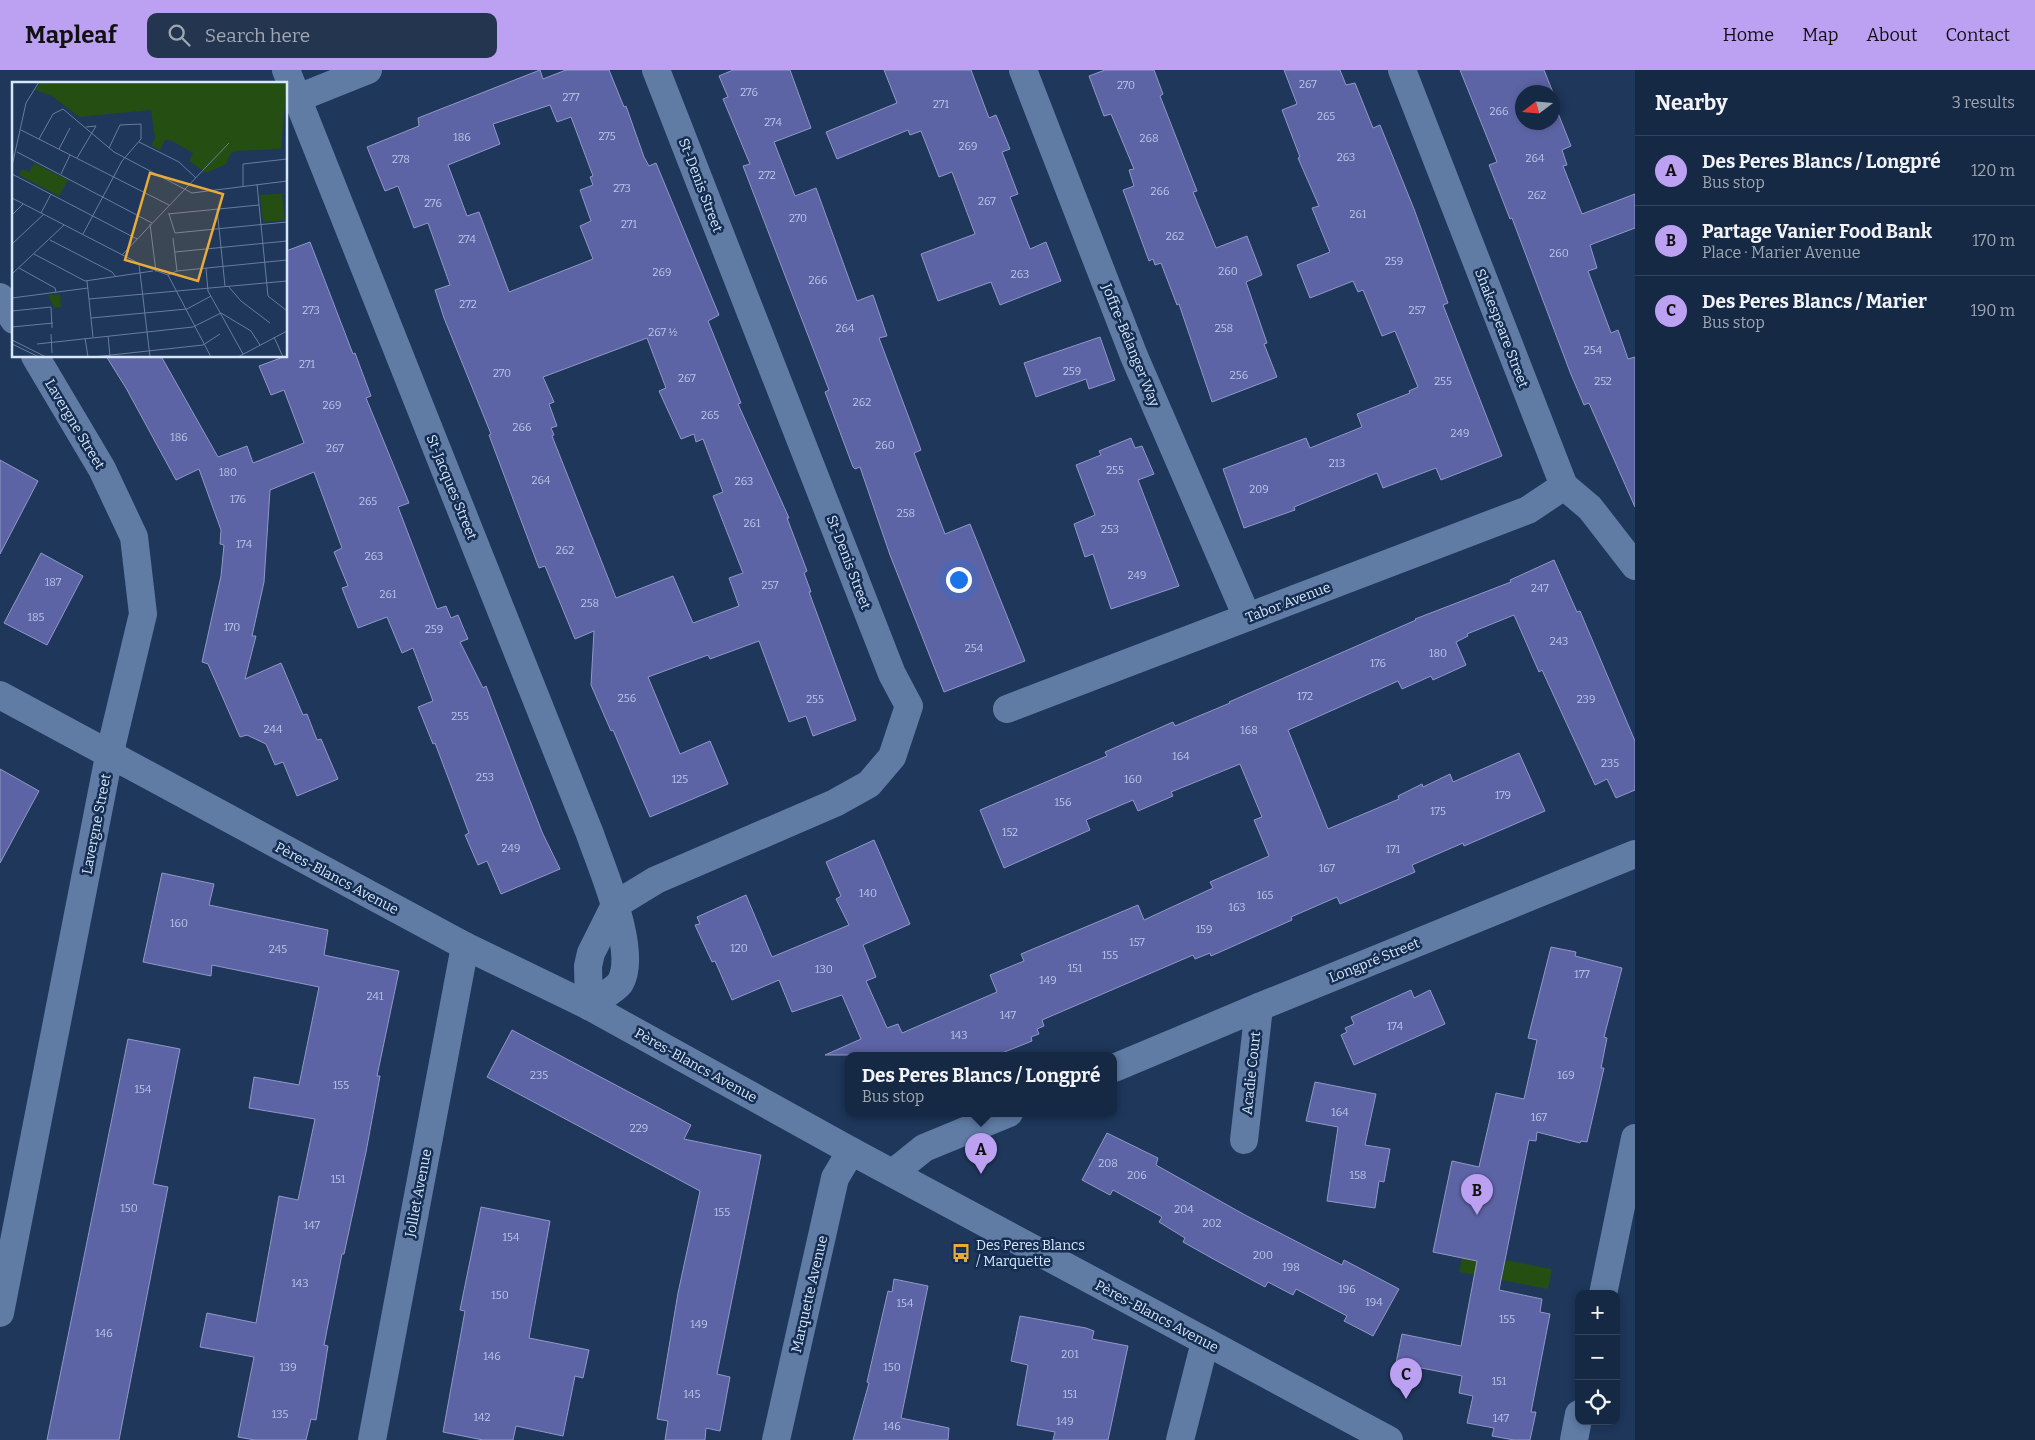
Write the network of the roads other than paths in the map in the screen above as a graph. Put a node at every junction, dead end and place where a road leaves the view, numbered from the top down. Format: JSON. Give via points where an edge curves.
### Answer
{"nodes":[{"id":1,"x":286,"y":70,"type":"edge"},
{"id":2,"x":368,"y":70,"type":"edge"},
{"id":3,"x":656,"y":70,"type":"edge"},
{"id":4,"x":1023,"y":70,"type":"edge"},
{"id":5,"x":1402,"y":70,"type":"edge"},
{"id":6,"x":298,"y":98,"type":"junction"},
{"id":7,"x":0,"y":296,"type":"edge"},
{"id":8,"x":12,"y":317,"type":"edge"},
{"id":9,"x":36,"y":358,"type":"edge"},
{"id":10,"x":1564,"y":486,"type":"junction"},
{"id":11,"x":1635,"y":566,"type":"edge"},
{"id":12,"x":1247,"y":617,"type":"junction"},
{"id":13,"x":0,"y":695,"type":"edge"},
{"id":14,"x":1007,"y":709,"type":"dead end"},
{"id":15,"x":109,"y":756,"type":"junction"},
{"id":16,"x":1635,"y":854,"type":"edge"},
{"id":17,"x":615,"y":905,"type":"junction"},
{"id":18,"x":465,"y":946,"type":"junction"},
{"id":19,"x":589,"y":1006,"type":"junction"},
{"id":20,"x":1259,"y":1006,"type":"junction"},
{"id":21,"x":1117,"y":1067,"type":"edge"},
{"id":22,"x":999,"y":1117,"type":"edge"},
{"id":23,"x":1635,"y":1138,"type":"edge"},
{"id":24,"x":1244,"y":1140,"type":"dead end"},
{"id":25,"x":851,"y":1151,"type":"junction"},
{"id":26,"x":1631,"y":1167,"type":"edge"},
{"id":27,"x":892,"y":1173,"type":"junction"},
{"id":28,"x":1603,"y":1290,"type":"edge"},
{"id":29,"x":0,"y":1313,"type":"edge"},
{"id":30,"x":1205,"y":1342,"type":"junction"},
{"id":31,"x":1577,"y":1425,"type":"edge"},
{"id":32,"x":372,"y":1440,"type":"edge"},
{"id":33,"x":776,"y":1440,"type":"edge"},
{"id":34,"x":1180,"y":1440,"type":"edge"},
{"id":35,"x":1389,"y":1440,"type":"edge"},
{"id":36,"x":1574,"y":1440,"type":"edge"}],
"edges":[{"from":1,"to":6,"type":"street","name":"St-Jacques Street"},
{"from":2,"to":6,"type":"street"},
{"from":3,"to":17,"type":"street","name":"St-Denis Street","via":[[892,674],[909,706],[892,757],[869,784],[836,802],[656,880]]},
{"from":4,"to":12,"type":"street","name":"Joffre-Bélanger Way","via":[[1134,356]]},
{"from":5,"to":10,"type":"street","name":"Shakespeare Street"},
{"from":6,"to":17,"type":"street","name":"St-Jacques Street","via":[[590,834]]},
{"from":7,"to":8,"type":"street"},
{"from":9,"to":15,"type":"street","name":"Lavergne Street","via":[[102,469],[134,537],[143,614]]},
{"from":10,"to":11,"type":"street","name":"Shakespeare Street","via":[[1590,508]]},
{"from":10,"to":12,"type":"street","name":"Tabor Avenue","via":[[1528,510]]},
{"from":12,"to":14,"type":"street","name":"Tabor Avenue"},
{"from":13,"to":15,"type":"street","name":"Pères-Blancs Avenue"},
{"from":15,"to":18,"type":"street","name":"Pères-Blancs Avenue"},
{"from":15,"to":29,"type":"street","name":"Lavergne Street"},
{"from":16,"to":20,"type":"street","name":"Longpré Street"},
{"from":17,"to":19,"type":"street","name":"St-Jacques Street","via":[[624,938],[625,962],[619,983]]},
{"from":18,"to":19,"type":"street","name":"Pères-Blancs Avenue"},
{"from":18,"to":32,"type":"street","name":"Jolliet Avenue"},
{"from":19,"to":25,"type":"street","name":"Pères-Blancs Avenue"},
{"from":20,"to":21,"type":"street","name":"Longpré Street"},
{"from":20,"to":24,"type":"street","name":"Acadie Court"},
{"from":22,"to":27,"type":"street","via":[[924,1148]]},
{"from":23,"to":26,"type":"street"},
{"from":25,"to":27,"type":"street","name":"Pères-Blancs Avenue"},
{"from":25,"to":33,"type":"street","name":"Marquette Avenue","via":[[835,1178]]},
{"from":26,"to":28,"type":"street"},
{"from":27,"to":30,"type":"street","name":"Pères-Blancs Avenue"},
{"from":30,"to":34,"type":"street"},
{"from":30,"to":35,"type":"street","name":"Pères-Blancs Avenue"},
{"from":31,"to":36,"type":"street"}]}
